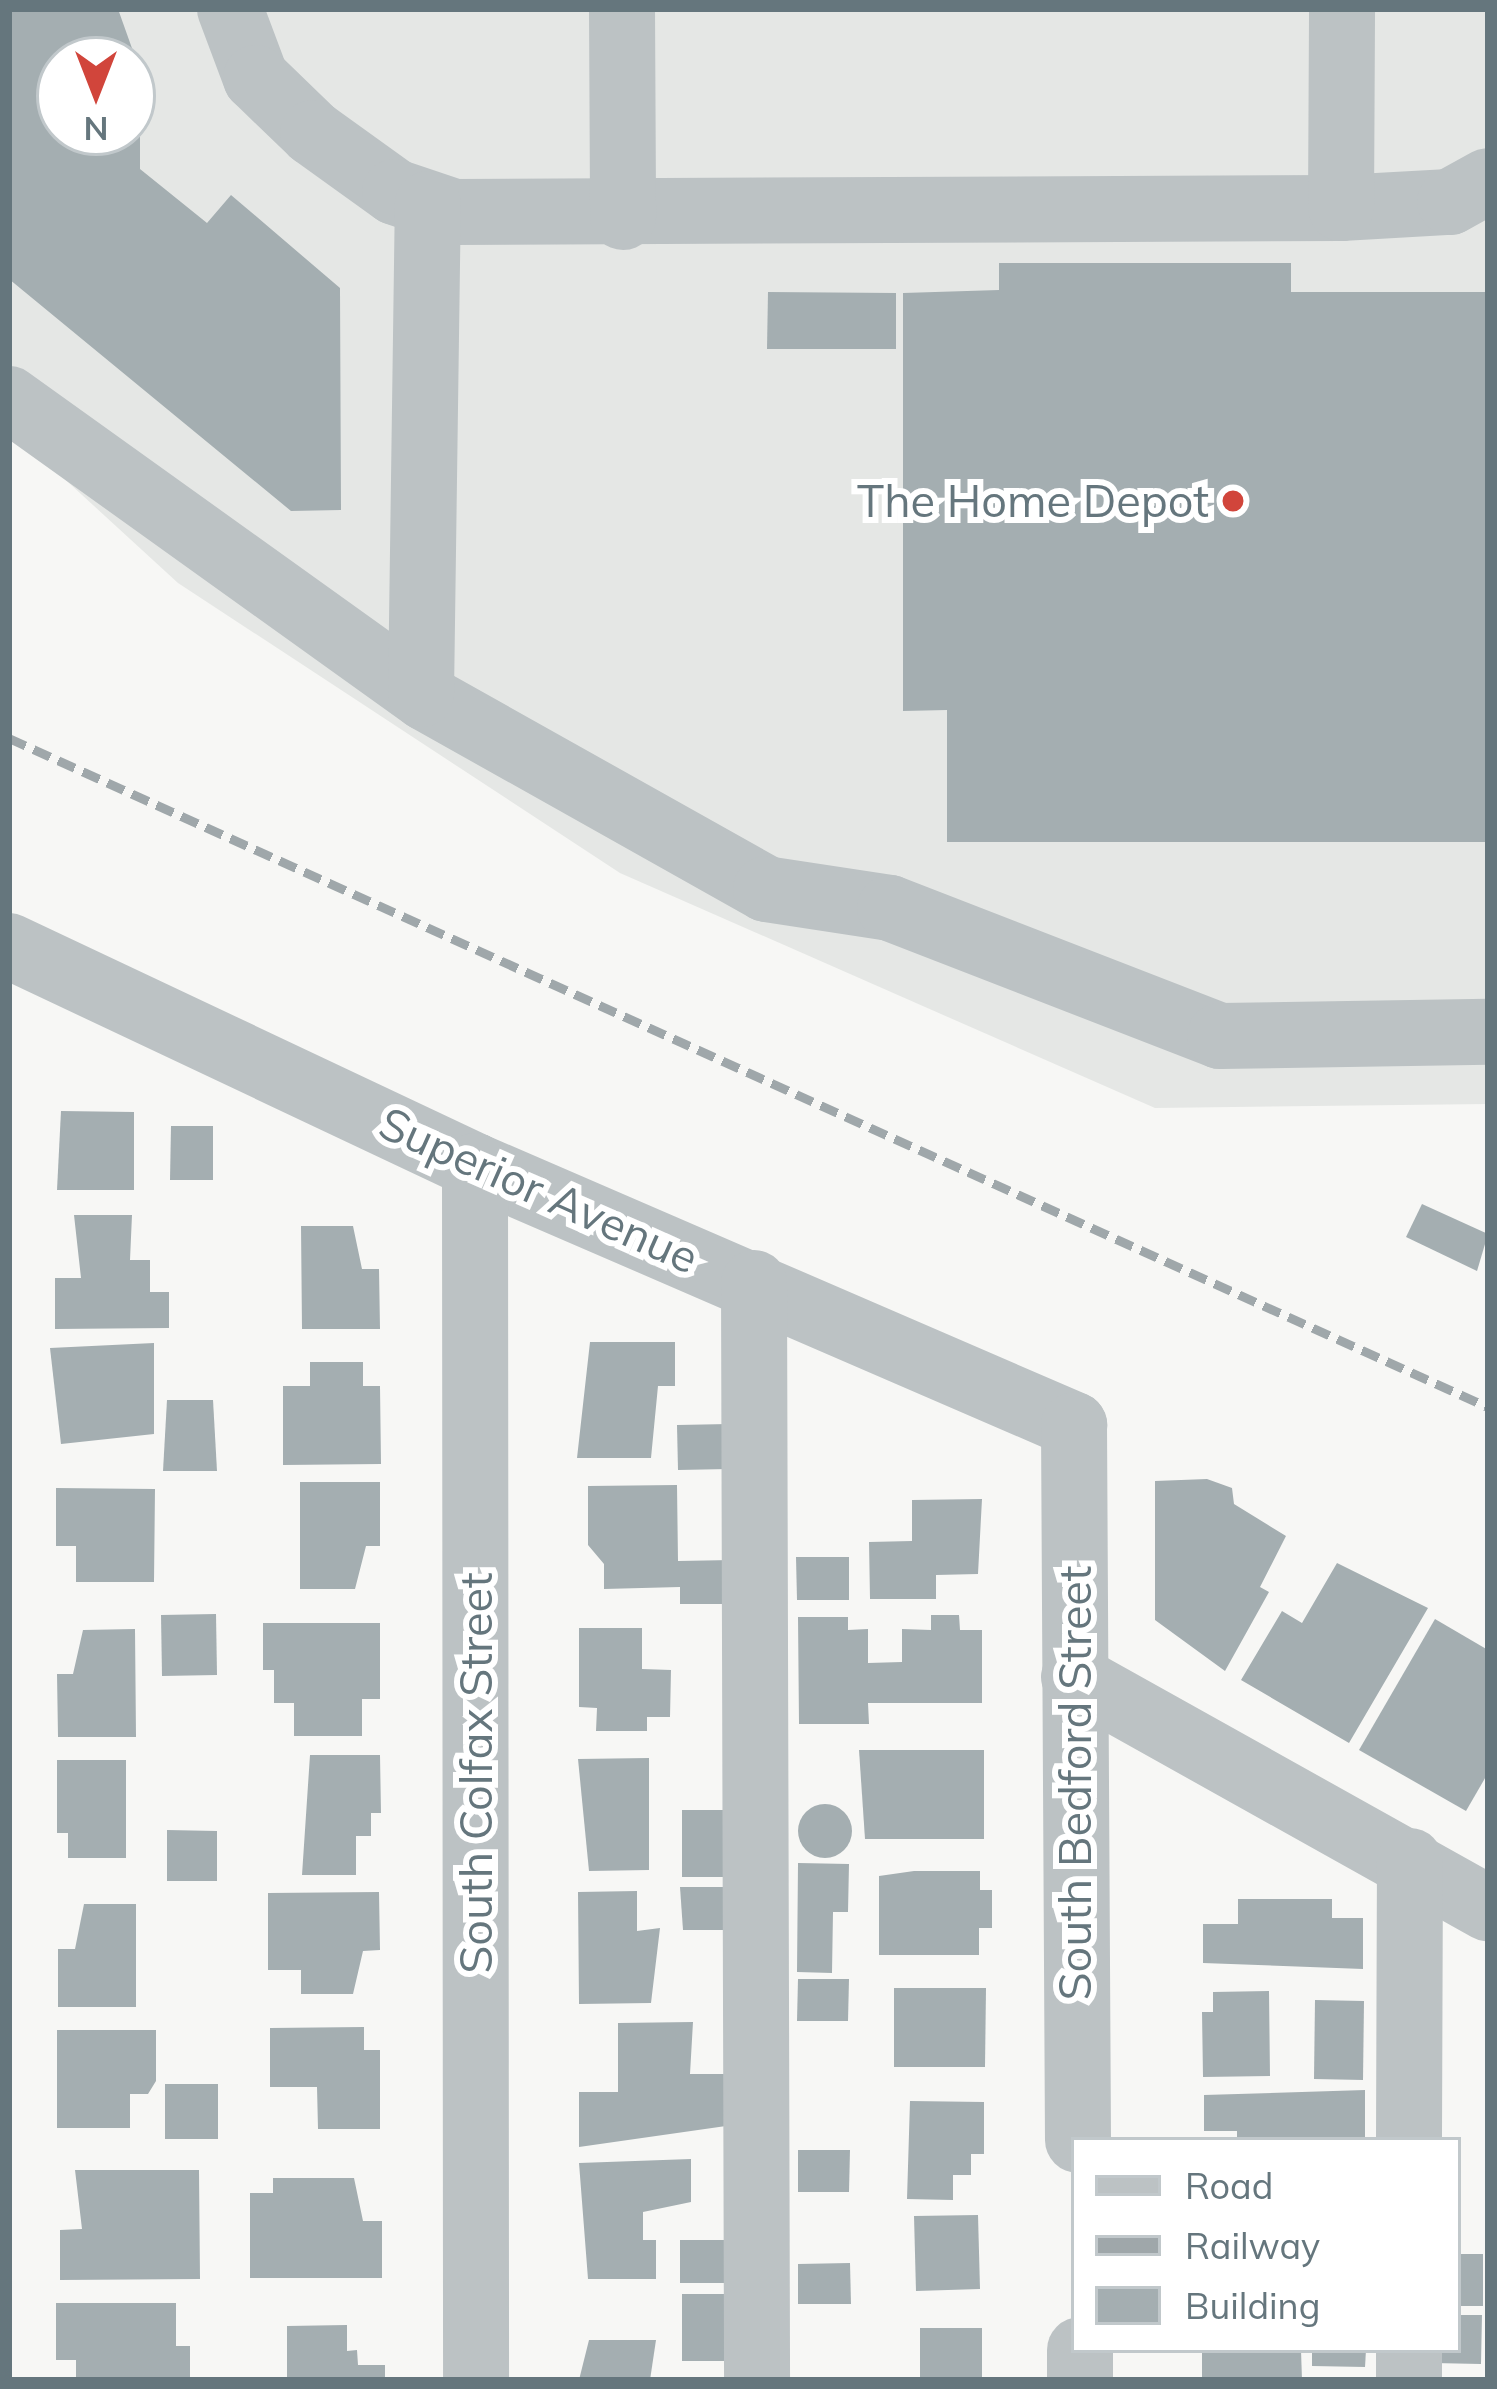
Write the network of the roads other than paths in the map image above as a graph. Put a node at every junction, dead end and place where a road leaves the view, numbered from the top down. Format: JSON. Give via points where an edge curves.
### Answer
{"nodes":[{"id":1,"x":230,"y":9,"type":"edge"},
{"id":2,"x":622,"y":9,"type":"edge"},
{"id":3,"x":1342,"y":9,"type":"edge"},
{"id":4,"x":1475,"y":196,"type":"edge"},
{"id":5,"x":428,"y":204,"type":"junction"},
{"id":6,"x":1341,"y":208,"type":"junction"},
{"id":7,"x":623,"y":217,"type":"junction"},
{"id":8,"x":9,"y":399,"type":"edge"},
{"id":9,"x":421,"y":694,"type":"junction"},
{"id":10,"x":9,"y":946,"type":"edge"},
{"id":11,"x":1488,"y":1032,"type":"edge"},
{"id":12,"x":475,"y":1166,"type":"junction"},
{"id":13,"x":754,"y":1282,"type":"junction"},
{"id":14,"x":1074,"y":1425,"type":"joint"},
{"id":15,"x":1074,"y":1677,"type":"junction"},
{"id":16,"x":1410,"y":1861,"type":"junction"},
{"id":17,"x":1488,"y":1908,"type":"edge"},
{"id":18,"x":1078,"y":2137,"type":"edge"},
{"id":19,"x":1409,"y":2137,"type":"edge"},
{"id":20,"x":476,"y":2380,"type":"edge"},
{"id":21,"x":757,"y":2380,"type":"edge"}],
"edges":[{"from":1,"to":5,"type":"street","via":[[256,78],[313,133],[395,192]]},
{"from":2,"to":7,"type":"street"},
{"from":3,"to":6,"type":"street"},
{"from":4,"to":6,"type":"street"},
{"from":5,"to":7,"type":"street"},
{"from":5,"to":9,"type":"street"},
{"from":6,"to":7,"type":"street"},
{"from":8,"to":9,"type":"street"},
{"from":9,"to":11,"type":"street","via":[[766,889],[890,908],[1220,1036]]},
{"from":10,"to":12,"type":"street","name":"Superior Avenue"},
{"from":12,"to":13,"type":"street","name":"Superior Avenue"},
{"from":12,"to":20,"type":"street","name":"South Colfax Street"},
{"from":13,"to":14,"type":"street","name":"Superior Avenue"},
{"from":13,"to":21,"type":"street"},
{"from":14,"to":15,"type":"street","name":"South Bedford Street"},
{"from":15,"to":16,"type":"street"},
{"from":15,"to":18,"type":"street","name":"South Bedford Street"},
{"from":16,"to":17,"type":"street"},
{"from":16,"to":19,"type":"street"}]}
